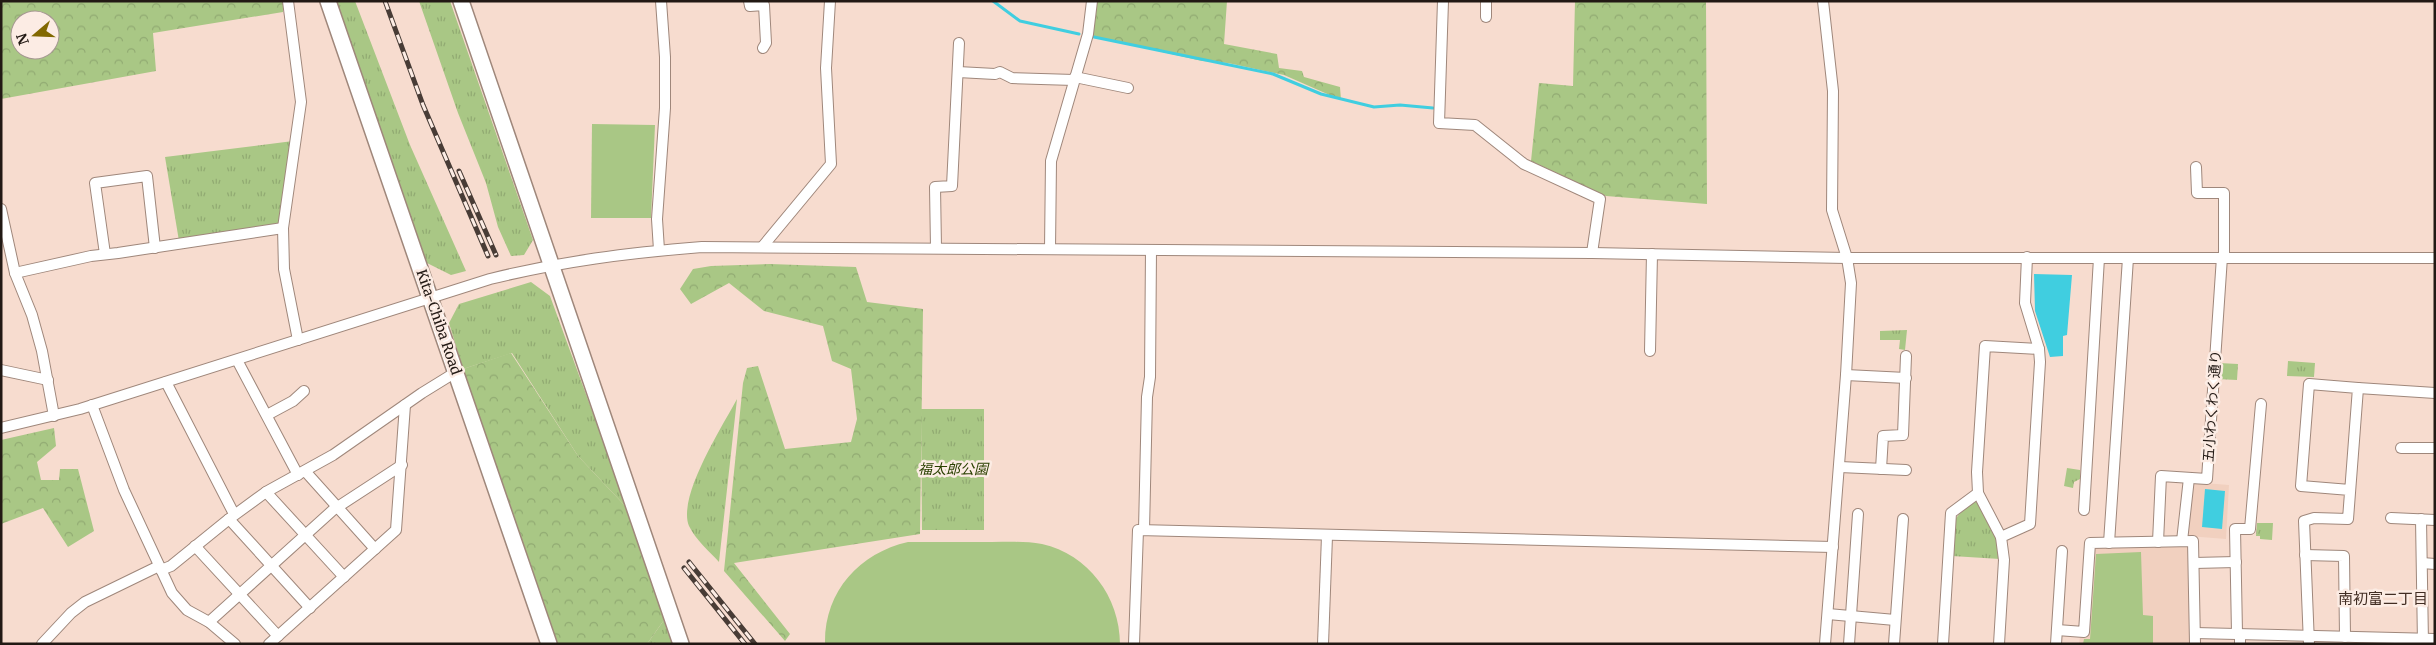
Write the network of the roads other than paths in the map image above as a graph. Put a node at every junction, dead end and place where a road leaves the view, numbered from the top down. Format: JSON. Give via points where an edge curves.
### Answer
{"nodes":[{"id":1,"x":288,"y":1,"type":"edge"},
{"id":2,"x":328,"y":1,"type":"edge"},
{"id":3,"x":461,"y":1,"type":"edge"},
{"id":4,"x":660,"y":1,"type":"edge"},
{"id":5,"x":749,"y":1,"type":"edge"},
{"id":6,"x":830,"y":1,"type":"edge"},
{"id":7,"x":1092,"y":1,"type":"edge"},
{"id":8,"x":1443,"y":1,"type":"edge"},
{"id":9,"x":1486,"y":1,"type":"edge"},
{"id":10,"x":1822,"y":1,"type":"edge"},
{"id":11,"x":1486,"y":17,"type":"dead end"},
{"id":12,"x":959,"y":43,"type":"dead end"},
{"id":13,"x":763,"y":48,"type":"dead end"},
{"id":14,"x":958,"y":72,"type":"junction"},
{"id":15,"x":1074,"y":78,"type":"junction"},
{"id":16,"x":1128,"y":88,"type":"dead end"},
{"id":17,"x":2196,"y":167,"type":"dead end"},
{"id":18,"x":1,"y":209,"type":"edge"},
{"id":19,"x":283,"y":228,"type":"junction"},
{"id":20,"x":763,"y":246,"type":"junction"},
{"id":21,"x":155,"y":248,"type":"junction"},
{"id":22,"x":936,"y":248,"type":"junction"},
{"id":23,"x":1050,"y":248,"type":"junction"},
{"id":24,"x":658,"y":250,"type":"junction"},
{"id":25,"x":1151,"y":250,"type":"junction"},
{"id":26,"x":1592,"y":253,"type":"junction"},
{"id":27,"x":105,"y":254,"type":"junction"},
{"id":28,"x":1652,"y":254,"type":"junction"},
{"id":29,"x":2027,"y":257,"type":"junction"},
{"id":30,"x":2223,"y":257,"type":"junction"},
{"id":31,"x":1846,"y":258,"type":"junction"},
{"id":32,"x":2098,"y":258,"type":"junction"},
{"id":33,"x":2128,"y":258,"type":"junction"},
{"id":34,"x":2435,"y":258,"type":"edge"},
{"id":35,"x":552,"y":265,"type":"junction"},
{"id":36,"x":15,"y":273,"type":"junction"},
{"id":37,"x":430,"y":298,"type":"junction"},
{"id":38,"x":298,"y":340,"type":"junction"},
{"id":39,"x":2039,"y":349,"type":"junction"},
{"id":40,"x":1650,"y":351,"type":"dead end"},
{"id":41,"x":1906,"y":356,"type":"dead end"},
{"id":42,"x":237,"y":360,"type":"junction"},
{"id":43,"x":1,"y":370,"type":"edge"},
{"id":44,"x":456,"y":372,"type":"junction"},
{"id":45,"x":1846,"y":375,"type":"junction"},
{"id":46,"x":1906,"y":378,"type":"junction"},
{"id":47,"x":48,"y":380,"type":"junction"},
{"id":48,"x":166,"y":382,"type":"junction"},
{"id":49,"x":2358,"y":388,"type":"junction"},
{"id":50,"x":304,"y":391,"type":"dead end"},
{"id":51,"x":2435,"y":393,"type":"edge"},
{"id":52,"x":2261,"y":404,"type":"dead end"},
{"id":53,"x":406,"y":405,"type":"junction"},
{"id":54,"x":92,"y":406,"type":"junction"},
{"id":55,"x":267,"y":415,"type":"junction"},
{"id":56,"x":54,"y":416,"type":"junction"},
{"id":57,"x":1,"y":428,"type":"edge"},
{"id":58,"x":2401,"y":448,"type":"dead end"},
{"id":59,"x":2435,"y":448,"type":"edge"},
{"id":60,"x":402,"y":464,"type":"junction"},
{"id":61,"x":1840,"y":467,"type":"junction"},
{"id":62,"x":1881,"y":469,"type":"junction"},
{"id":63,"x":1906,"y":470,"type":"dead end"},
{"id":64,"x":302,"y":473,"type":"junction"},
{"id":65,"x":2189,"y":478,"type":"junction"},
{"id":66,"x":2350,"y":490,"type":"junction"},
{"id":67,"x":266,"y":492,"type":"junction"},
{"id":68,"x":1978,"y":493,"type":"junction"},
{"id":69,"x":337,"y":507,"type":"junction"},
{"id":70,"x":2084,"y":510,"type":"dead end"},
{"id":71,"x":1858,"y":514,"type":"dead end"},
{"id":72,"x":231,"y":517,"type":"junction"},
{"id":73,"x":2391,"y":518,"type":"dead end"},
{"id":74,"x":1903,"y":519,"type":"dead end"},
{"id":75,"x":2421,"y":520,"type":"junction"},
{"id":76,"x":2435,"y":520,"type":"edge"},
{"id":77,"x":1144,"y":530,"type":"junction"},
{"id":78,"x":305,"y":534,"type":"junction"},
{"id":79,"x":1327,"y":536,"type":"junction"},
{"id":80,"x":2002,"y":537,"type":"junction"},
{"id":81,"x":2182,"y":541,"type":"junction"},
{"id":82,"x":2158,"y":542,"type":"junction"},
{"id":83,"x":2109,"y":543,"type":"junction"},
{"id":84,"x":195,"y":546,"type":"junction"},
{"id":85,"x":1833,"y":547,"type":"junction"},
{"id":86,"x":375,"y":549,"type":"junction"},
{"id":87,"x":2062,"y":551,"type":"dead end"},
{"id":88,"x":2305,"y":555,"type":"junction"},
{"id":89,"x":2236,"y":562,"type":"junction"},
{"id":90,"x":2194,"y":563,"type":"junction"},
{"id":91,"x":2422,"y":564,"type":"junction"},
{"id":92,"x":2435,"y":564,"type":"edge"},
{"id":93,"x":271,"y":566,"type":"junction"},
{"id":94,"x":160,"y":568,"type":"junction"},
{"id":95,"x":344,"y":577,"type":"junction"},
{"id":96,"x":239,"y":595,"type":"junction"},
{"id":97,"x":310,"y":608,"type":"junction"},
{"id":98,"x":1828,"y":614,"type":"junction"},
{"id":99,"x":1851,"y":616,"type":"junction"},
{"id":100,"x":1895,"y":620,"type":"junction"},
{"id":101,"x":209,"y":622,"type":"junction"},
{"id":102,"x":2057,"y":630,"type":"junction"},
{"id":103,"x":2194,"y":633,"type":"junction"},
{"id":104,"x":2236,"y":633,"type":"junction"},
{"id":105,"x":278,"y":636,"type":"junction"},
{"id":106,"x":2345,"y":637,"type":"junction"},
{"id":107,"x":2435,"y":639,"type":"edge"},
{"id":108,"x":2309,"y":640,"type":"edge"},
{"id":109,"x":2423,"y":641,"type":"edge"},
{"id":110,"x":42,"y":644,"type":"edge"},
{"id":111,"x":235,"y":644,"type":"edge"},
{"id":112,"x":270,"y":644,"type":"edge"},
{"id":113,"x":549,"y":644,"type":"edge"},
{"id":114,"x":681,"y":644,"type":"edge"},
{"id":115,"x":1134,"y":644,"type":"edge"},
{"id":116,"x":1323,"y":644,"type":"edge"},
{"id":117,"x":1826,"y":644,"type":"edge"},
{"id":118,"x":1849,"y":644,"type":"edge"},
{"id":119,"x":1894,"y":644,"type":"edge"},
{"id":120,"x":1943,"y":644,"type":"edge"},
{"id":121,"x":1999,"y":644,"type":"edge"},
{"id":122,"x":2056,"y":644,"type":"edge"},
{"id":123,"x":2195,"y":644,"type":"edge"},
{"id":124,"x":2240,"y":644,"type":"edge"}],
"edges":[{"from":1,"to":19,"type":"street","via":[[301,102]]},
{"from":2,"to":37,"type":"highway","name":"Kita-Chiba Road"},
{"from":3,"to":35,"type":"highway"},
{"from":4,"to":24,"type":"street","via":[[666,108],[657,220]]},
{"from":5,"to":13,"type":"street","via":[[750,6],[764,5],[766,43]]},
{"from":6,"to":20,"type":"street","via":[[826,68],[831,164]]},
{"from":7,"to":15,"type":"street","via":[[1088,34]]},
{"from":8,"to":26,"type":"street","via":[[1439,123],[1475,125],[1524,164],[1600,199]]},
{"from":9,"to":11,"type":"street"},
{"from":10,"to":31,"type":"street","via":[[1833,91],[1832,210]]},
{"from":12,"to":14,"type":"street"},
{"from":14,"to":15,"type":"street","via":[[1000,72],[1012,78]]},
{"from":14,"to":22,"type":"street","via":[[952,186],[935,187]]},
{"from":15,"to":16,"type":"street"},
{"from":15,"to":23,"type":"street","via":[[1051,161]]},
{"from":17,"to":30,"type":"street","via":[[2197,193],[2224,193]]},
{"from":18,"to":36,"type":"street"},
{"from":19,"to":21,"type":"street"},
{"from":19,"to":38,"type":"street","via":[[284,269]]},
{"from":20,"to":22,"type":"street"},
{"from":20,"to":24,"type":"street"},
{"from":21,"to":27,"type":"street"},
{"from":21,"to":27,"type":"street","via":[[148,176],[95,183]]},
{"from":22,"to":23,"type":"street"},
{"from":23,"to":25,"type":"street"},
{"from":24,"to":35,"type":"street"},
{"from":25,"to":26,"type":"street"},
{"from":25,"to":77,"type":"street"},
{"from":26,"to":28,"type":"street"},
{"from":27,"to":36,"type":"street"},
{"from":28,"to":31,"type":"street"},
{"from":28,"to":40,"type":"street"},
{"from":29,"to":31,"type":"street"},
{"from":29,"to":32,"type":"street"},
{"from":29,"to":39,"type":"street","via":[[2025,303]]},
{"from":30,"to":33,"type":"street"},
{"from":30,"to":34,"type":"street"},
{"from":30,"to":65,"type":"street","name":"五小わくわく通り","via":[[2208,479]]},
{"from":31,"to":45,"type":"street","via":[[1851,283]]},
{"from":32,"to":33,"type":"street"},
{"from":32,"to":70,"type":"street"},
{"from":33,"to":83,"type":"street"},
{"from":35,"to":37,"type":"street","via":[[490,279]]},
{"from":35,"to":114,"type":"highway"},
{"from":36,"to":47,"type":"street","via":[[32,315]]},
{"from":37,"to":38,"type":"street"},
{"from":37,"to":44,"type":"highway","name":"Kita-Chiba Road"},
{"from":38,"to":42,"type":"street"},
{"from":39,"to":68,"type":"street","via":[[1985,346]]},
{"from":39,"to":80,"type":"street","via":[[2030,524]]},
{"from":41,"to":46,"type":"street"},
{"from":42,"to":48,"type":"street"},
{"from":42,"to":55,"type":"street"},
{"from":43,"to":47,"type":"street"},
{"from":44,"to":53,"type":"street"},
{"from":44,"to":113,"type":"highway","name":"Kita-Chiba Road"},
{"from":45,"to":46,"type":"street"},
{"from":45,"to":61,"type":"street"},
{"from":46,"to":62,"type":"street","via":[[1903,436],[1883,436]]},
{"from":47,"to":56,"type":"street"},
{"from":48,"to":54,"type":"street"},
{"from":48,"to":72,"type":"street"},
{"from":49,"to":51,"type":"street"},
{"from":49,"to":66,"type":"street"},
{"from":49,"to":66,"type":"street","via":[[2309,384],[2301,486]]},
{"from":50,"to":55,"type":"street"},
{"from":52,"to":89,"type":"street","via":[[2250,529],[2235,529]]},
{"from":53,"to":60,"type":"street"},
{"from":53,"to":64,"type":"street"},
{"from":54,"to":56,"type":"street"},
{"from":54,"to":94,"type":"street","via":[[124,490]]},
{"from":55,"to":64,"type":"street"},
{"from":56,"to":57,"type":"street"},
{"from":58,"to":59,"type":"street"},
{"from":60,"to":69,"type":"street"},
{"from":60,"to":86,"type":"street","via":[[396,530]]},
{"from":61,"to":62,"type":"street"},
{"from":61,"to":85,"type":"street"},
{"from":62,"to":63,"type":"street"},
{"from":64,"to":67,"type":"street"},
{"from":64,"to":69,"type":"street"},
{"from":65,"to":81,"type":"street","name":"五小わくわく通り"},
{"from":65,"to":82,"type":"street","via":[[2160,476]]},
{"from":66,"to":88,"type":"street","via":[[2348,519],[2314,518],[2304,521]]},
{"from":67,"to":72,"type":"street"},
{"from":67,"to":78,"type":"street"},
{"from":68,"to":80,"type":"street"},
{"from":68,"to":120,"type":"street","via":[[1951,513]]},
{"from":69,"to":78,"type":"street"},
{"from":69,"to":86,"type":"street"},
{"from":71,"to":99,"type":"street"},
{"from":72,"to":84,"type":"street"},
{"from":72,"to":93,"type":"street"},
{"from":73,"to":75,"type":"street"},
{"from":74,"to":100,"type":"street"},
{"from":75,"to":76,"type":"street"},
{"from":75,"to":91,"type":"street"},
{"from":77,"to":79,"type":"street"},
{"from":77,"to":115,"type":"street","via":[[1138,530]]},
{"from":78,"to":93,"type":"street"},
{"from":78,"to":95,"type":"street"},
{"from":79,"to":85,"type":"street"},
{"from":79,"to":116,"type":"street"},
{"from":80,"to":121,"type":"street","via":[[2004,560]]},
{"from":81,"to":82,"type":"street"},
{"from":81,"to":90,"type":"street","via":[[2193,541]]},
{"from":82,"to":83,"type":"street"},
{"from":83,"to":102,"type":"street","via":[[2090,543],[2084,632]]},
{"from":84,"to":94,"type":"street","via":[[170,566]]},
{"from":84,"to":96,"type":"street"},
{"from":85,"to":98,"type":"street"},
{"from":86,"to":95,"type":"street"},
{"from":87,"to":102,"type":"street"},
{"from":88,"to":106,"type":"street","via":[[2344,556]]},
{"from":88,"to":108,"type":"street"},
{"from":89,"to":90,"type":"street"},
{"from":89,"to":104,"type":"street"},
{"from":90,"to":103,"type":"street"},
{"from":91,"to":92,"type":"street"},
{"from":91,"to":109,"type":"street"},
{"from":93,"to":96,"type":"street"},
{"from":93,"to":97,"type":"street"},
{"from":94,"to":101,"type":"street","via":[[177,601]]},
{"from":94,"to":110,"type":"street","via":[[85,602]]},
{"from":95,"to":97,"type":"street"},
{"from":96,"to":101,"type":"street"},
{"from":96,"to":105,"type":"street"},
{"from":97,"to":105,"type":"street"},
{"from":98,"to":99,"type":"street"},
{"from":98,"to":117,"type":"street"},
{"from":99,"to":100,"type":"street"},
{"from":99,"to":118,"type":"street"},
{"from":100,"to":119,"type":"street"},
{"from":101,"to":111,"type":"street"},
{"from":102,"to":122,"type":"street"},
{"from":103,"to":104,"type":"street"},
{"from":103,"to":123,"type":"street"},
{"from":104,"to":108,"type":"street"},
{"from":104,"to":124,"type":"street"},
{"from":105,"to":112,"type":"street"},
{"from":106,"to":108,"type":"street"},
{"from":106,"to":109,"type":"street"},
{"from":107,"to":109,"type":"street"}]}
